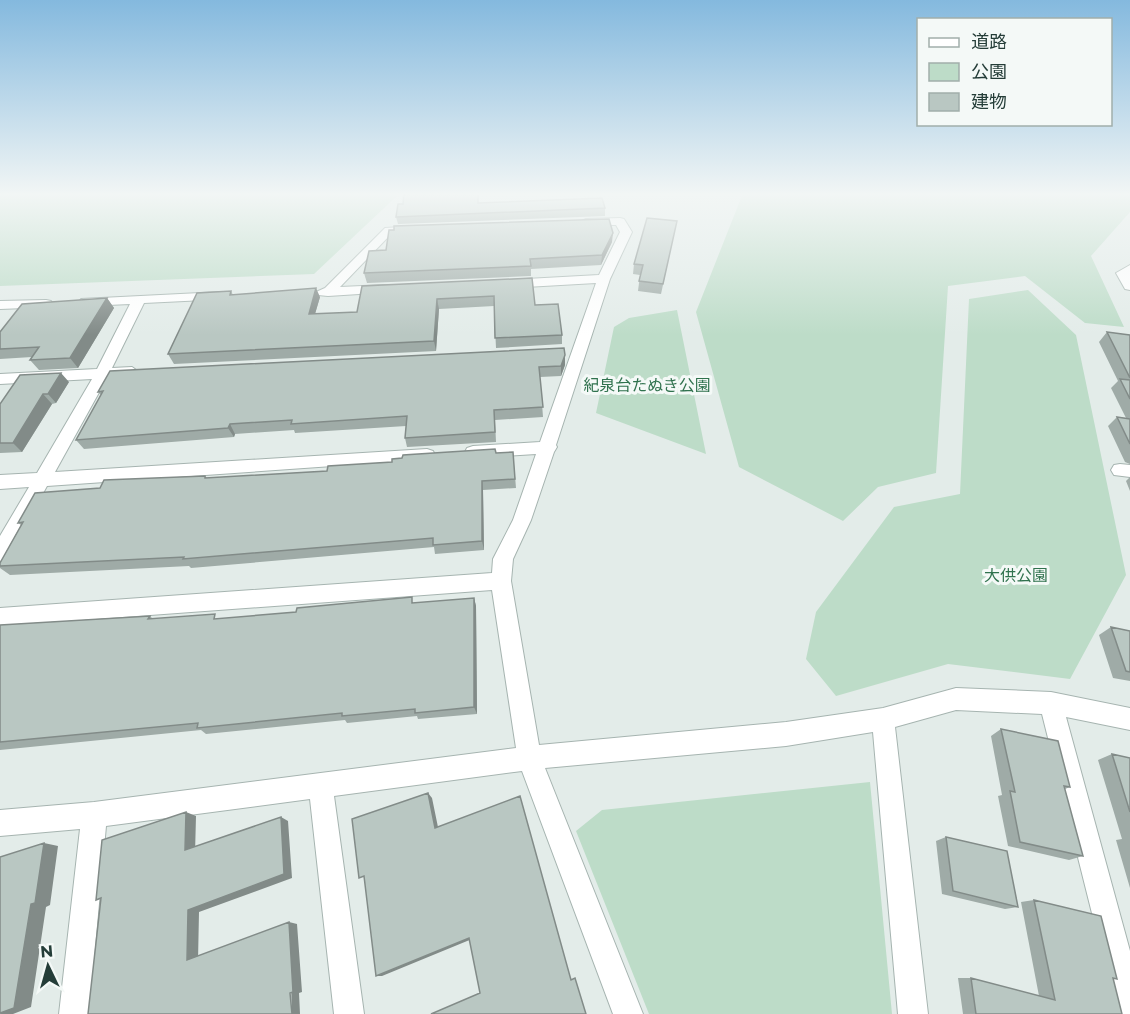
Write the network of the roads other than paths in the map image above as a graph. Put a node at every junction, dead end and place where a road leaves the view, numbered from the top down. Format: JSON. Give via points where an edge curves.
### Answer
{"nodes":[{"id":1,"x":379,"y":240,"type":"edge"},
{"id":2,"x":622,"y":240,"type":"edge"},
{"id":3,"x":1130,"y":269,"type":"edge"},
{"id":4,"x":604,"y":279,"type":"junction"},
{"id":5,"x":489,"y":285,"type":"edge"},
{"id":6,"x":1130,"y":286,"type":"edge"},
{"id":7,"x":397,"y":289,"type":"edge"},
{"id":8,"x":327,"y":292,"type":"junction"},
{"id":9,"x":304,"y":293,"type":"edge"},
{"id":10,"x":233,"y":296,"type":"edge"},
{"id":11,"x":139,"y":300,"type":"junction"},
{"id":12,"x":0,"y":305,"type":"edge"},
{"id":13,"x":150,"y":371,"type":"edge"},
{"id":14,"x":102,"y":374,"type":"junction"},
{"id":15,"x":0,"y":379,"type":"edge"},
{"id":16,"x":549,"y":447,"type":"junction"},
{"id":17,"x":43,"y":480,"type":"junction"},
{"id":18,"x":0,"y":482,"type":"edge"},
{"id":19,"x":0,"y":553,"type":"edge"},
{"id":20,"x":501,"y":581,"type":"junction"},
{"id":21,"x":0,"y":616,"type":"edge"},
{"id":22,"x":1051,"y":703,"type":"junction"},
{"id":23,"x":883,"y":719,"type":"junction"},
{"id":24,"x":1130,"y":719,"type":"edge"},
{"id":25,"x":529,"y":758,"type":"junction"},
{"id":26,"x":321,"y":786,"type":"junction"},
{"id":27,"x":94,"y":815,"type":"junction"},
{"id":28,"x":0,"y":823,"type":"edge"},
{"id":29,"x":1130,"y":1005,"type":"edge"},
{"id":30,"x":74,"y":1014,"type":"edge"},
{"id":31,"x":349,"y":1014,"type":"edge"},
{"id":32,"x":628,"y":1014,"type":"edge"},
{"id":33,"x":913,"y":1014,"type":"edge"}],
"edges":[{"from":1,"to":8,"type":"street"},
{"from":2,"to":4,"type":"street"},
{"from":3,"to":6,"type":"street","via":[[1122,273]]},
{"from":4,"to":5,"type":"street"},
{"from":4,"to":16,"type":"street","via":[[574,350]]},
{"from":7,"to":8,"type":"street"},
{"from":8,"to":9,"type":"street"},
{"from":10,"to":11,"type":"street"},
{"from":11,"to":12,"type":"street"},
{"from":11,"to":14,"type":"street"},
{"from":13,"to":14,"type":"street"},
{"from":14,"to":15,"type":"street"},
{"from":14,"to":17,"type":"street"},
{"from":16,"to":17,"type":"street"},
{"from":16,"to":20,"type":"street","via":[[504,559]]},
{"from":17,"to":18,"type":"street"},
{"from":17,"to":19,"type":"street"},
{"from":20,"to":21,"type":"street"},
{"from":20,"to":25,"type":"street"},
{"from":22,"to":23,"type":"street","via":[[956,699]]},
{"from":22,"to":24,"type":"street"},
{"from":22,"to":29,"type":"street"},
{"from":23,"to":25,"type":"street","via":[[786,734]]},
{"from":23,"to":33,"type":"street"},
{"from":25,"to":26,"type":"street"},
{"from":25,"to":32,"type":"street"},
{"from":26,"to":27,"type":"street"},
{"from":26,"to":31,"type":"street"},
{"from":27,"to":28,"type":"street"},
{"from":27,"to":30,"type":"street"}]}
